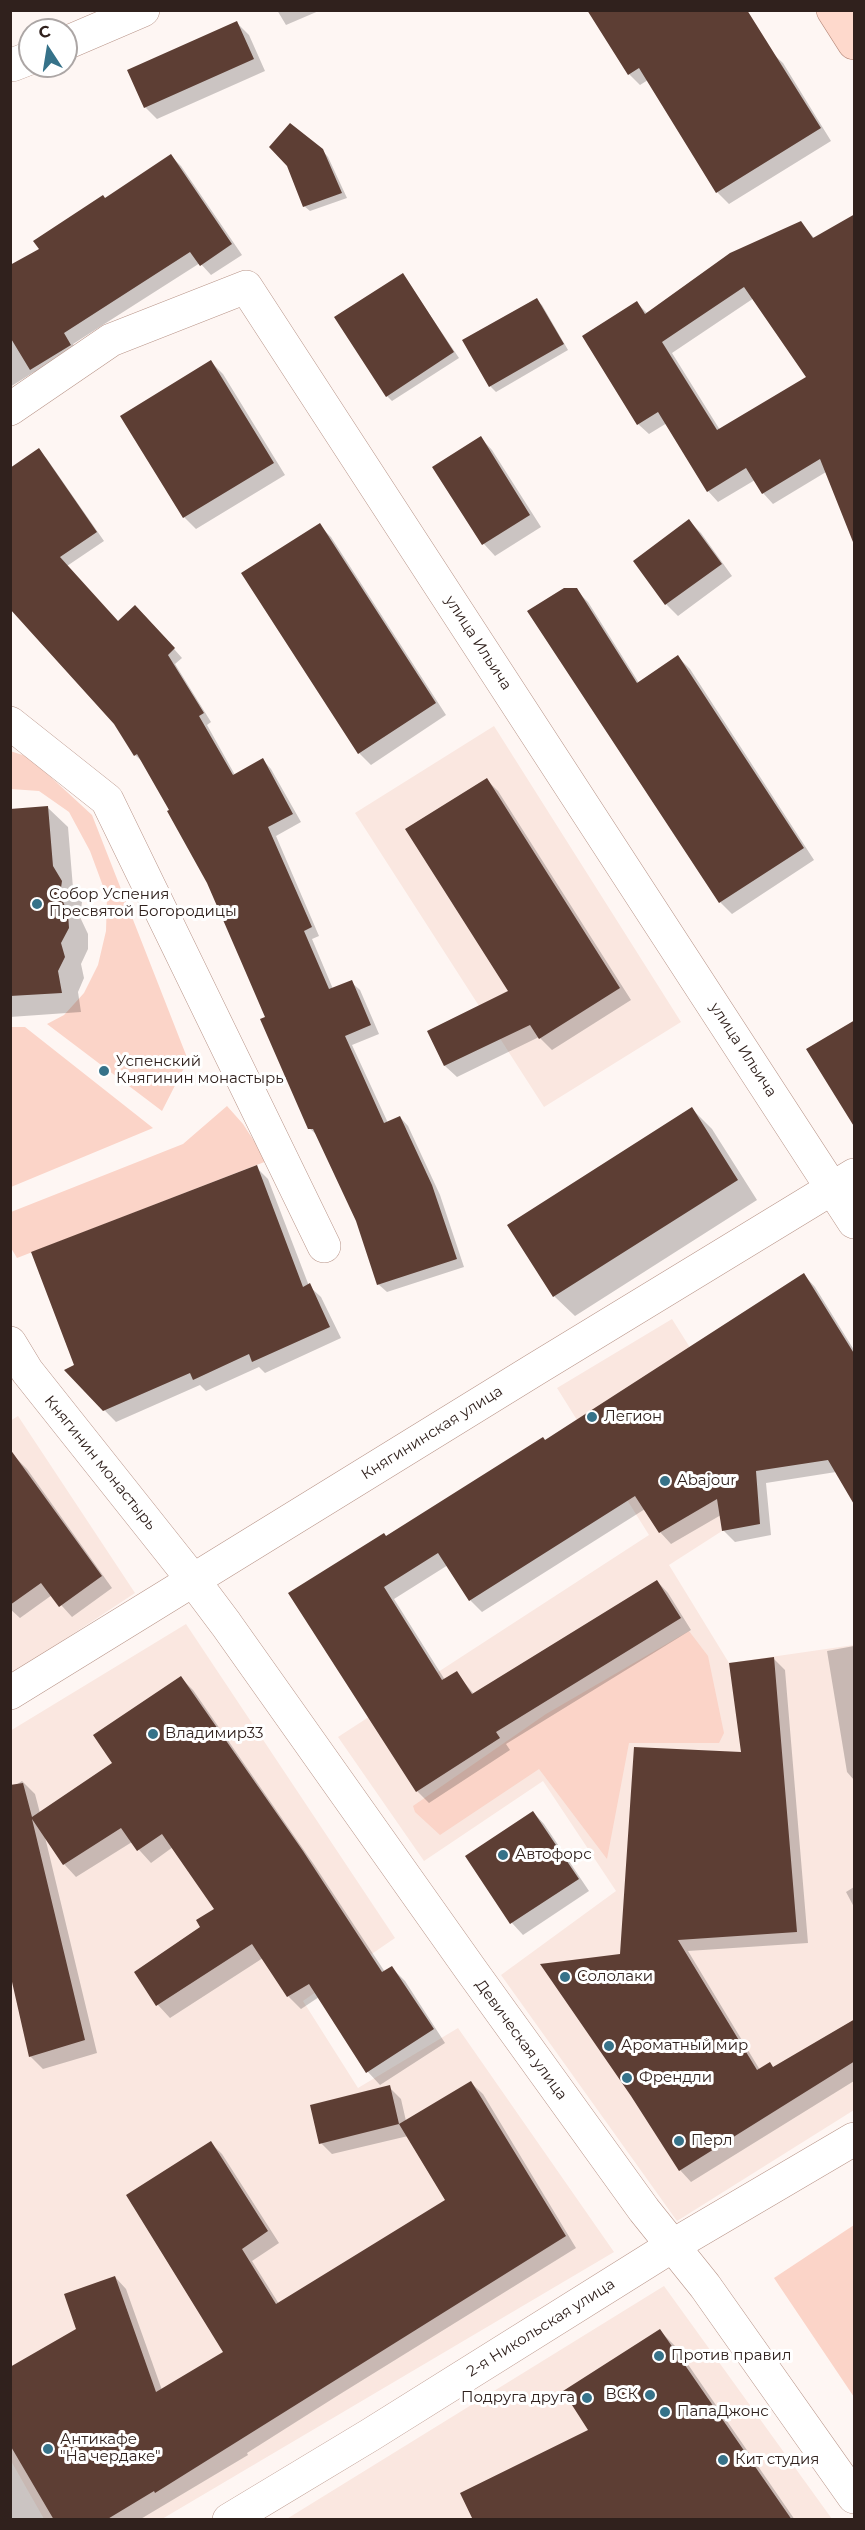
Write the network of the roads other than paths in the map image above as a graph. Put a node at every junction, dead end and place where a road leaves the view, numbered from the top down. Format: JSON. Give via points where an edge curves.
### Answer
{"nodes":[{"id":1,"x":143,"y":10,"type":"edge"},
{"id":2,"x":833,"y":10,"type":"edge"},
{"id":3,"x":78,"y":38,"type":"edge"},
{"id":4,"x":855,"y":43,"type":"edge"},
{"id":5,"x":10,"y":409,"type":"edge"},
{"id":6,"x":10,"y":723,"type":"edge"},
{"id":7,"x":844,"y":1182,"type":"edge"},
{"id":8,"x":855,"y":1222,"type":"edge"},
{"id":9,"x":324,"y":1246,"type":"dead end"},
{"id":10,"x":10,"y":1343,"type":"edge"},
{"id":11,"x":194,"y":1580,"type":"junction"},
{"id":12,"x":10,"y":1694,"type":"edge"},
{"id":13,"x":855,"y":2139,"type":"edge"},
{"id":14,"x":672,"y":2246,"type":"junction"},
{"id":15,"x":855,"y":2497,"type":"edge"},
{"id":16,"x":229,"y":2520,"type":"edge"}],
"edges":[{"from":1,"to":3,"type":"street"},
{"from":2,"to":4,"type":"main road"},
{"from":5,"to":7,"type":"street","name":"улица Ильича","via":[[111,340],[246,287]]},
{"from":6,"to":9,"type":"street","via":[[107,800]]},
{"from":7,"to":8,"type":"street","name":"улица Ильича"},
{"from":7,"to":11,"type":"street","name":"Княгининская улица"},
{"from":10,"to":11,"type":"street","name":"Княгинин монастырь","via":[[27,1371]]},
{"from":11,"to":12,"type":"street","name":"Княгининская улица"},
{"from":11,"to":14,"type":"street","name":"Девическая улица"},
{"from":13,"to":14,"type":"street","name":"2-я Никольская улица"},
{"from":14,"to":15,"type":"street","name":"Девическая улица","via":[[705,2286]]},
{"from":14,"to":16,"type":"street","name":"2-я Никольская улица"}]}
